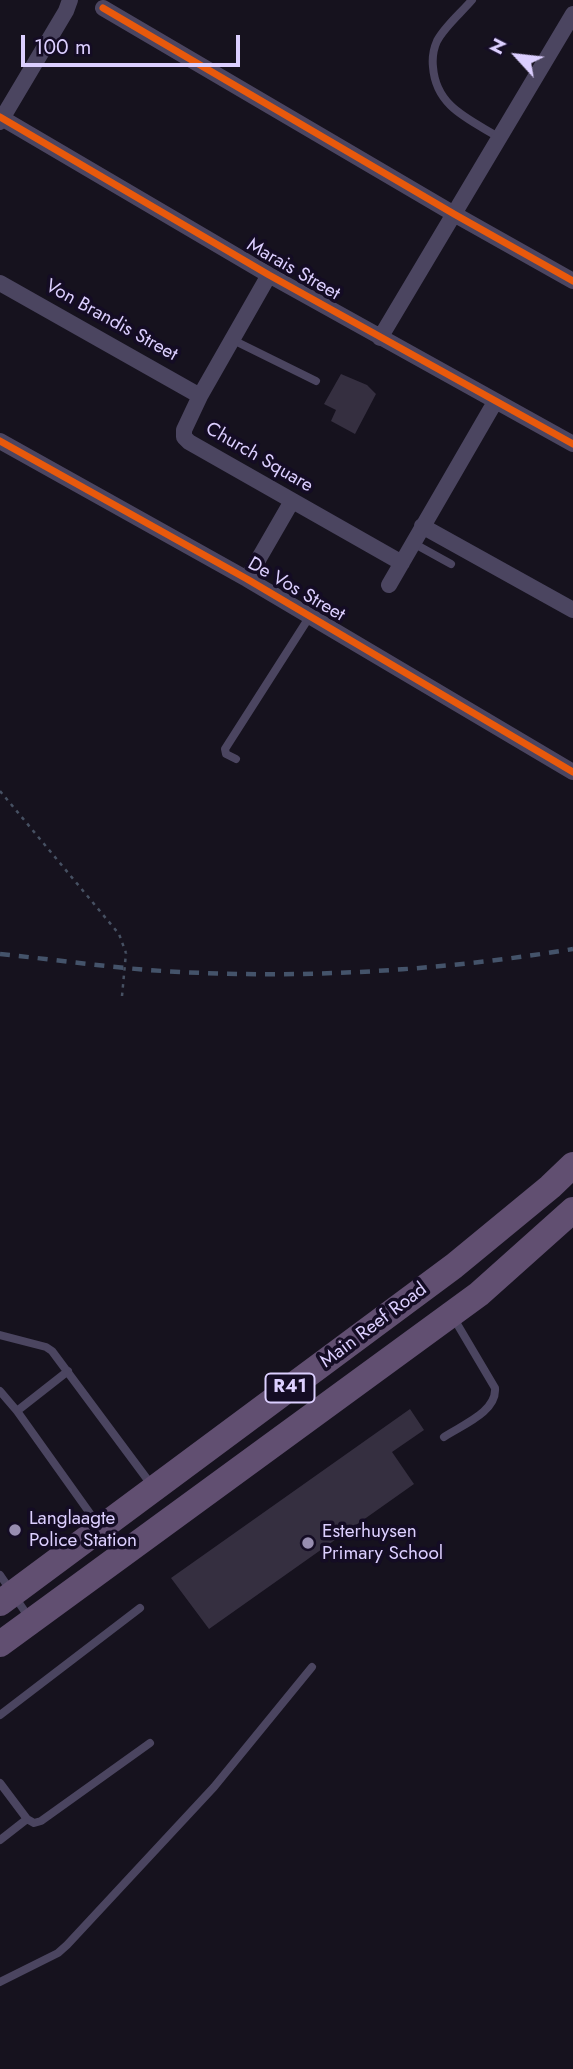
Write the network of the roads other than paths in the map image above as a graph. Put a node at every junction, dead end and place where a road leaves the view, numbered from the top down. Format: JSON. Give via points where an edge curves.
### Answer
{"nodes":[{"id":1,"x":70,"y":0,"type":"edge"},
{"id":2,"x":472,"y":0,"type":"edge"},
{"id":3,"x":103,"y":8,"type":"dead end"},
{"id":4,"x":573,"y":14,"type":"edge"},
{"id":5,"x":1,"y":119,"type":"edge"},
{"id":6,"x":500,"y":138,"type":"junction"},
{"id":7,"x":454,"y":214,"type":"junction"},
{"id":8,"x":269,"y":275,"type":"junction"},
{"id":9,"x":573,"y":281,"type":"edge"},
{"id":10,"x":0,"y":283,"type":"edge"},
{"id":11,"x":380,"y":338,"type":"junction"},
{"id":12,"x":233,"y":340,"type":"junction"},
{"id":13,"x":316,"y":381,"type":"dead end"},
{"id":14,"x":200,"y":396,"type":"junction"},
{"id":15,"x":495,"y":402,"type":"junction"},
{"id":16,"x":0,"y":441,"type":"edge"},
{"id":17,"x":573,"y":444,"type":"edge"},
{"id":18,"x":292,"y":501,"type":"junction"},
{"id":19,"x":422,"y":526,"type":"junction"},
{"id":20,"x":413,"y":542,"type":"junction"},
{"id":21,"x":402,"y":563,"type":"junction"},
{"id":22,"x":451,"y":564,"type":"dead end"},
{"id":23,"x":247,"y":579,"type":"junction"},
{"id":24,"x":389,"y":585,"type":"dead end"},
{"id":25,"x":573,"y":610,"type":"edge"},
{"id":26,"x":310,"y":616,"type":"junction"},
{"id":27,"x":236,"y":759,"type":"dead end"},
{"id":28,"x":573,"y":772,"type":"edge"},
{"id":29,"x":573,"y":1165,"type":"edge"},
{"id":30,"x":573,"y":1210,"type":"edge"},
{"id":31,"x":451,"y":1314,"type":"junction"},
{"id":32,"x":0,"y":1335,"type":"edge"},
{"id":33,"x":68,"y":1371,"type":"junction"},
{"id":34,"x":0,"y":1391,"type":"edge"},
{"id":35,"x":17,"y":1411,"type":"junction"},
{"id":36,"x":444,"y":1437,"type":"dead end"},
{"id":37,"x":162,"y":1483,"type":"junction"},
{"id":38,"x":191,"y":1505,"type":"junction"},
{"id":39,"x":104,"y":1526,"type":"junction"},
{"id":40,"x":127,"y":1552,"type":"junction"},
{"id":41,"x":4,"y":1591,"type":"edge"},
{"id":42,"x":140,"y":1608,"type":"dead end"},
{"id":43,"x":32,"y":1621,"type":"junction"},
{"id":44,"x":0,"y":1644,"type":"edge"},
{"id":45,"x":312,"y":1667,"type":"dead end"},
{"id":46,"x":0,"y":1716,"type":"edge"},
{"id":47,"x":150,"y":1743,"type":"dead end"},
{"id":48,"x":0,"y":1783,"type":"edge"},
{"id":49,"x":27,"y":1819,"type":"junction"},
{"id":50,"x":0,"y":1840,"type":"edge"},
{"id":51,"x":0,"y":1982,"type":"edge"}],
"edges":[{"from":1,"to":5,"type":"street"},
{"from":2,"to":6,"type":"lane","via":[[438,39],[432,59],[435,85],[448,104]]},
{"from":3,"to":7,"type":"street"},
{"from":4,"to":6,"type":"street"},
{"from":5,"to":8,"type":"street","name":"Marais Street"},
{"from":6,"to":7,"type":"street"},
{"from":7,"to":9,"type":"street"},
{"from":7,"to":11,"type":"street"},
{"from":8,"to":11,"type":"street","name":"Marais Street"},
{"from":8,"to":12,"type":"street","name":"Church Square"},
{"from":10,"to":14,"type":"street","name":"Von Brandis Street"},
{"from":11,"to":15,"type":"street","name":"Marais Street"},
{"from":12,"to":13,"type":"lane"},
{"from":12,"to":14,"type":"street","name":"Church Square"},
{"from":14,"to":18,"type":"street","name":"Church Square","via":[[184,430],[186,440]]},
{"from":15,"to":17,"type":"street","name":"Marais Street"},
{"from":15,"to":19,"type":"street"},
{"from":16,"to":23,"type":"street","name":"De Vos Street"},
{"from":18,"to":21,"type":"street","name":"Church Square"},
{"from":18,"to":23,"type":"street"},
{"from":19,"to":20,"type":"street"},
{"from":19,"to":25,"type":"street"},
{"from":20,"to":21,"type":"street"},
{"from":20,"to":22,"type":"lane"},
{"from":21,"to":24,"type":"street"},
{"from":23,"to":26,"type":"street","name":"De Vos Street"},
{"from":26,"to":27,"type":"lane","via":[[225,749]]},
{"from":26,"to":28,"type":"street","name":"De Vos Street"},
{"from":29,"to":37,"type":"main road","name":"Main Reef Road","number":"R41","via":[[454,1266]]},
{"from":30,"to":31,"type":"main road","name":"Main Reef Road","number":"R41"},
{"from":31,"to":36,"type":"lane","via":[[495,1388],[496,1398]]},
{"from":31,"to":38,"type":"main road","name":"Main Reef Road","number":"R41"},
{"from":32,"to":33,"type":"lane","via":[[46,1347]]},
{"from":33,"to":35,"type":"lane"},
{"from":33,"to":37,"type":"lane"},
{"from":34,"to":35,"type":"lane"},
{"from":35,"to":39,"type":"lane"},
{"from":37,"to":38,"type":"main road"},
{"from":37,"to":39,"type":"main road","name":"Main Reef Road","number":"R41"},
{"from":38,"to":40,"type":"main road","name":"Main Reef Road","number":"R41"},
{"from":39,"to":40,"type":"main road"},
{"from":39,"to":41,"type":"main road","name":"Main Reef Road","number":"R41"},
{"from":40,"to":43,"type":"main road","name":"Main Reef Road","number":"R41"},
{"from":41,"to":43,"type":"lane"},
{"from":42,"to":46,"type":"lane"},
{"from":43,"to":44,"type":"main road","name":"Main Reef Road","number":"R41"},
{"from":45,"to":51,"type":"lane","via":[[215,1787],[68,1945]]},
{"from":47,"to":49,"type":"lane","via":[[41,1821]]},
{"from":48,"to":49,"type":"lane"},
{"from":49,"to":50,"type":"lane"}]}
